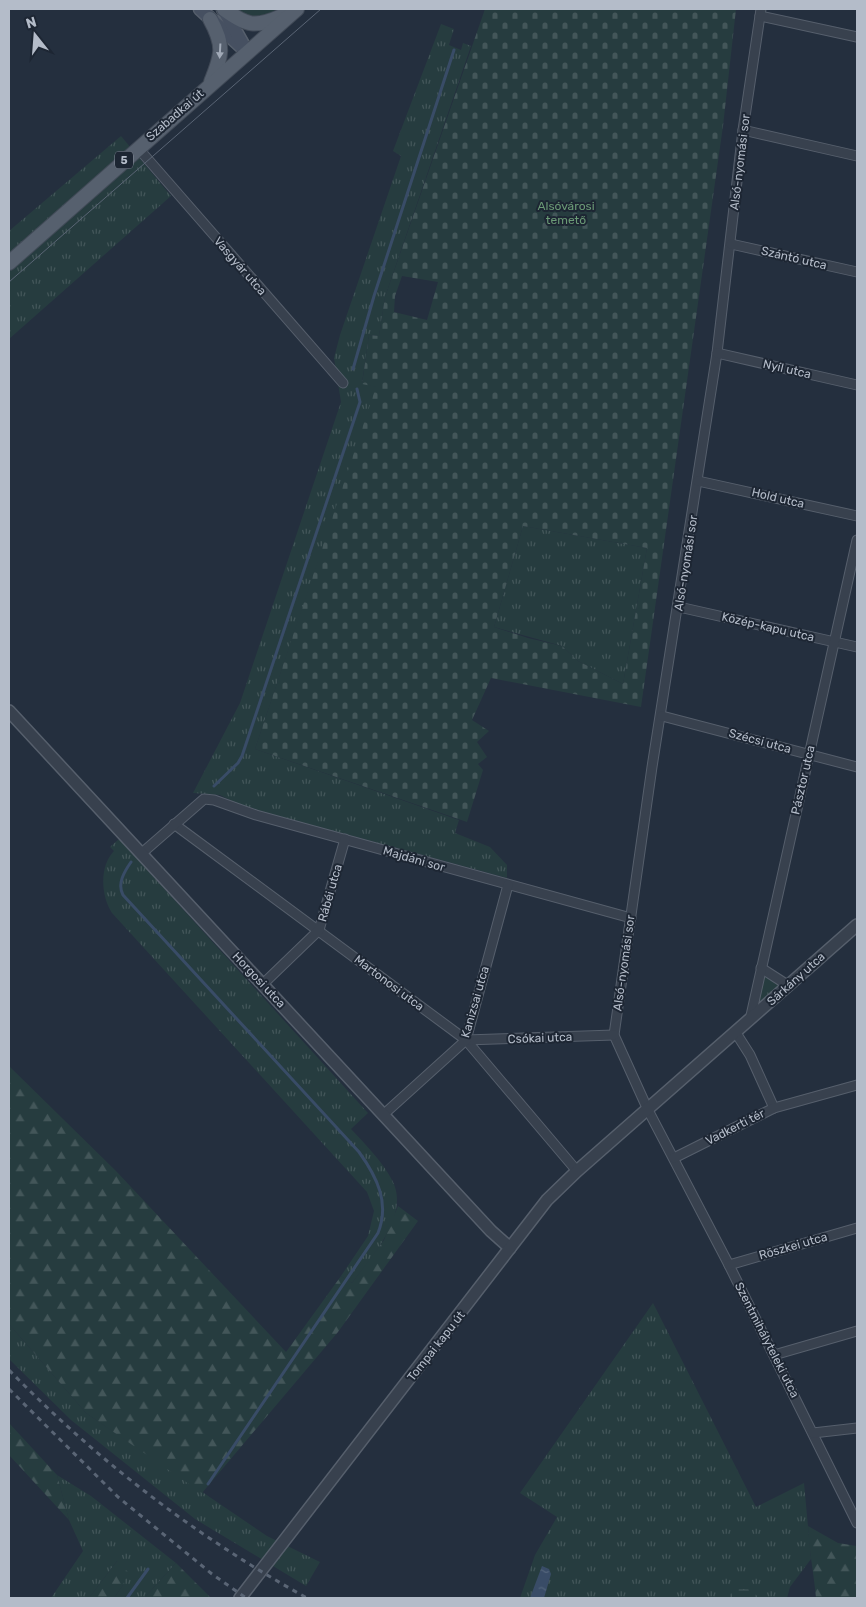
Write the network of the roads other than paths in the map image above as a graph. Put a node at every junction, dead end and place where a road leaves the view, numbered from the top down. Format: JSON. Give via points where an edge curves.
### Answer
{"nodes":[{"id":1,"x":200,"y":9,"type":"edge"},
{"id":2,"x":224,"y":9,"type":"edge"},
{"id":3,"x":297,"y":9,"type":"edge"},
{"id":4,"x":761,"y":12,"type":"edge"},
{"id":5,"x":210,"y":19,"type":"junction"},
{"id":6,"x":857,"y":37,"type":"edge"},
{"id":7,"x":247,"y":52,"type":"junction"},
{"id":8,"x":210,"y":84,"type":"junction"},
{"id":9,"x":744,"y":130,"type":"junction"},
{"id":10,"x":138,"y":148,"type":"junction"},
{"id":11,"x":857,"y":156,"type":"edge"},
{"id":12,"x":731,"y":244,"type":"junction"},
{"id":13,"x":9,"y":262,"type":"edge"},
{"id":14,"x":857,"y":272,"type":"edge"},
{"id":15,"x":717,"y":353,"type":"junction"},
{"id":16,"x":343,"y":383,"type":"dead end"},
{"id":17,"x":857,"y":385,"type":"edge"},
{"id":18,"x":698,"y":481,"type":"junction"},
{"id":19,"x":857,"y":516,"type":"edge"},
{"id":20,"x":857,"y":540,"type":"edge"},
{"id":21,"x":679,"y":606,"type":"junction"},
{"id":22,"x":834,"y":642,"type":"junction"},
{"id":23,"x":857,"y":647,"type":"edge"},
{"id":24,"x":9,"y":711,"type":"edge"},
{"id":25,"x":662,"y":716,"type":"junction"},
{"id":26,"x":808,"y":754,"type":"junction"},
{"id":27,"x":857,"y":767,"type":"edge"},
{"id":28,"x":174,"y":824,"type":"junction"},
{"id":29,"x":345,"y":839,"type":"junction"},
{"id":30,"x":142,"y":853,"type":"junction"},
{"id":31,"x":508,"y":885,"type":"junction"},
{"id":32,"x":630,"y":918,"type":"junction"},
{"id":33,"x":857,"y":925,"type":"edge"},
{"id":34,"x":319,"y":930,"type":"junction"},
{"id":35,"x":761,"y":968,"type":"junction"},
{"id":36,"x":263,"y":984,"type":"junction"},
{"id":37,"x":788,"y":986,"type":"junction"},
{"id":38,"x":750,"y":1020,"type":"junction"},
{"id":39,"x":736,"y":1033,"type":"junction"},
{"id":40,"x":614,"y":1036,"type":"junction"},
{"id":41,"x":466,"y":1040,"type":"junction"},
{"id":42,"x":857,"y":1085,"type":"edge"},
{"id":43,"x":774,"y":1108,"type":"junction"},
{"id":44,"x":648,"y":1110,"type":"junction"},
{"id":45,"x":384,"y":1115,"type":"junction"},
{"id":46,"x":674,"y":1158,"type":"junction"},
{"id":47,"x":577,"y":1171,"type":"junction"},
{"id":48,"x":857,"y":1228,"type":"edge"},
{"id":49,"x":510,"y":1248,"type":"junction"},
{"id":50,"x":729,"y":1265,"type":"junction"},
{"id":51,"x":857,"y":1331,"type":"edge"},
{"id":52,"x":774,"y":1355,"type":"junction"},
{"id":53,"x":857,"y":1428,"type":"edge"},
{"id":54,"x":813,"y":1433,"type":"junction"},
{"id":55,"x":857,"y":1523,"type":"edge"},
{"id":56,"x":240,"y":1598,"type":"edge"}],
"edges":[{"from":1,"to":5,"type":"main road"},
{"from":2,"to":3,"type":"main road","via":[[240,20],[264,24]]},
{"from":2,"to":7,"type":"main road"},
{"from":3,"to":7,"type":"main road","name":"Szabadkai út","number":"5"},
{"from":4,"to":6,"type":"street"},
{"from":4,"to":9,"type":"street","name":"Alsó-nyomási sor"},
{"from":5,"to":7,"type":"main road"},
{"from":5,"to":8,"type":"main road","one_way":true,"via":[[221,49]]},
{"from":7,"to":8,"type":"main road","name":"Szabadkai út","number":"5"},
{"from":8,"to":10,"type":"main road","name":"Szabadkai út","number":"5"},
{"from":9,"to":11,"type":"street"},
{"from":9,"to":12,"type":"street","name":"Alsó-nyomási sor"},
{"from":10,"to":13,"type":"main road","name":"Szabadkai út","number":"5"},
{"from":10,"to":16,"type":"street","name":"Vasgyár utca"},
{"from":12,"to":14,"type":"street","name":"Szántó utca"},
{"from":12,"to":15,"type":"street","name":"Alsó-nyomási sor"},
{"from":15,"to":17,"type":"street","name":"Nyíl utca"},
{"from":15,"to":18,"type":"street","name":"Alsó-nyomási sor"},
{"from":18,"to":19,"type":"street","name":"Hold utca"},
{"from":18,"to":21,"type":"street","name":"Alsó-nyomási sor"},
{"from":20,"to":22,"type":"street","name":"Pásztor utca"},
{"from":21,"to":22,"type":"street","name":"Közép-kapu utca"},
{"from":21,"to":25,"type":"street","name":"Alsó-nyomási sor"},
{"from":22,"to":23,"type":"street","name":"Közép-kapu utca"},
{"from":22,"to":26,"type":"street","name":"Pásztor utca"},
{"from":24,"to":30,"type":"street","name":"Horgosi utca"},
{"from":25,"to":26,"type":"street","name":"Szécsi utca"},
{"from":25,"to":32,"type":"street","name":"Alsó-nyomási sor"},
{"from":26,"to":27,"type":"street","name":"Szécsi utca"},
{"from":26,"to":35,"type":"street","name":"Pásztor utca"},
{"from":28,"to":29,"type":"street","name":"Majdáni sor","via":[[199,802],[214,800]]},
{"from":28,"to":30,"type":"street"},
{"from":28,"to":34,"type":"street","name":"Martonosi utca"},
{"from":29,"to":31,"type":"street","name":"Majdáni sor"},
{"from":29,"to":34,"type":"street","name":"Rábéi utca"},
{"from":30,"to":36,"type":"street","name":"Horgosi utca"},
{"from":31,"to":32,"type":"street","name":"Majdáni sor"},
{"from":31,"to":41,"type":"street","name":"Kanizsai utca"},
{"from":32,"to":40,"type":"street","name":"Alsó-nyomási sor"},
{"from":33,"to":37,"type":"street","name":"Sárkány utca"},
{"from":34,"to":36,"type":"street","name":"Rábéi utca"},
{"from":34,"to":41,"type":"street","name":"Martonosi utca"},
{"from":35,"to":37,"type":"street"},
{"from":35,"to":38,"type":"street","name":"Pásztor utca"},
{"from":36,"to":45,"type":"street","name":"Horgosi utca"},
{"from":37,"to":38,"type":"street","name":"Sárkány utca"},
{"from":38,"to":39,"type":"street","name":"Sárkány utca"},
{"from":39,"to":43,"type":"street","name":"Vadkerti tér","via":[[750,1055]]},
{"from":39,"to":44,"type":"street"},
{"from":40,"to":41,"type":"street","name":"Csókai utca"},
{"from":40,"to":44,"type":"street"},
{"from":41,"to":45,"type":"street","name":"Kanizsai utca"},
{"from":41,"to":47,"type":"street","name":"Martonosi utca"},
{"from":42,"to":43,"type":"street"},
{"from":43,"to":46,"type":"street","name":"Vadkerti tér"},
{"from":44,"to":46,"type":"street"},
{"from":44,"to":47,"type":"street","name":"Tompai kapu út"},
{"from":45,"to":49,"type":"street","name":"Horgosi utca"},
{"from":46,"to":50,"type":"street","name":"Szentmihályteleki utca"},
{"from":47,"to":49,"type":"street","name":"Tompai kapu út","via":[[548,1200]]},
{"from":48,"to":50,"type":"street","name":"Röszkei utca"},
{"from":49,"to":56,"type":"street","name":"Tompai kapu út"},
{"from":50,"to":52,"type":"street","name":"Szentmihályteleki utca"},
{"from":51,"to":52,"type":"street"},
{"from":52,"to":54,"type":"street","name":"Szentmihályteleki utca"},
{"from":53,"to":54,"type":"street"},
{"from":54,"to":55,"type":"street","name":"Szentmihályteleki utca"}]}
